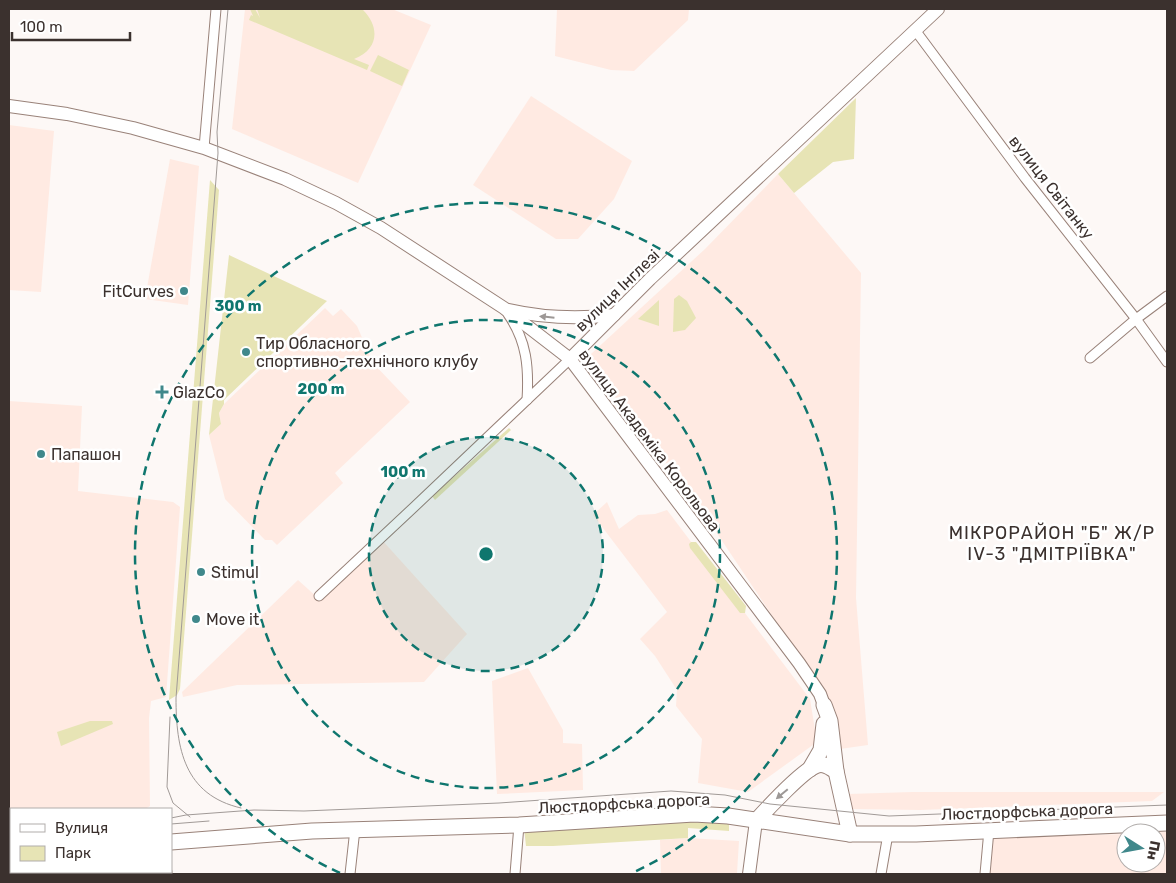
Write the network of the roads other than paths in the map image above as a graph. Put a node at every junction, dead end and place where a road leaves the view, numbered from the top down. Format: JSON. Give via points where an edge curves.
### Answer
{"nodes":[{"id":1,"x":216,"y":9,"type":"edge"},
{"id":2,"x":938,"y":9,"type":"edge"},
{"id":3,"x":915,"y":30,"type":"junction"},
{"id":4,"x":9,"y":106,"type":"edge"},
{"id":5,"x":204,"y":148,"type":"junction"},
{"id":6,"x":1167,"y":296,"type":"edge"},
{"id":7,"x":504,"y":308,"type":"junction"},
{"id":8,"x":614,"y":315,"type":"junction"},
{"id":9,"x":1136,"y":319,"type":"junction"},
{"id":10,"x":1090,"y":358,"type":"dead end"},
{"id":11,"x":570,"y":359,"type":"junction"},
{"id":12,"x":1167,"y":362,"type":"edge"},
{"id":13,"x":527,"y":400,"type":"junction"},
{"id":14,"x":319,"y":596,"type":"dead end"},
{"id":15,"x":824,"y":704,"type":"junction"},
{"id":16,"x":810,"y":769,"type":"junction"},
{"id":17,"x":836,"y":771,"type":"junction"},
{"id":18,"x":756,"y":821,"type":"junction"},
{"id":19,"x":1167,"y":823,"type":"edge"},
{"id":20,"x":519,"y":825,"type":"junction"},
{"id":21,"x":355,"y":829,"type":"junction"},
{"id":22,"x":989,"y":830,"type":"junction"},
{"id":23,"x":850,"y":834,"type":"junction"},
{"id":24,"x":888,"y":834,"type":"junction"},
{"id":25,"x":172,"y":842,"type":"edge"},
{"id":26,"x":350,"y":874,"type":"edge"},
{"id":27,"x":515,"y":874,"type":"edge"},
{"id":28,"x":749,"y":874,"type":"edge"},
{"id":29,"x":881,"y":874,"type":"edge"},
{"id":30,"x":985,"y":874,"type":"edge"}],
"edges":[{"from":1,"to":5,"type":"street"},
{"from":2,"to":3,"type":"main road","name":"вулиця Інглезі"},
{"from":3,"to":8,"type":"main road","name":"вулиця Інглезі"},
{"from":3,"to":9,"type":"street","name":"вулиця Світанку","via":[[1025,178]]},
{"from":4,"to":5,"type":"main road","name":"вулиця Академіка Корольова","via":[[133,128]]},
{"from":5,"to":7,"type":"main road","name":"вулиця Академіка Корольова","via":[[285,179],[336,203],[388,232]]},
{"from":6,"to":9,"type":"street"},
{"from":8,"to":7,"type":"main road","one_way":true,"via":[[562,318]]},
{"from":7,"to":11,"type":"main road","name":"вулиця Академіка Корольова"},
{"from":7,"to":13,"type":"street","via":[[522,340],[527,358]]},
{"from":8,"to":11,"type":"main road","name":"вулиця Інглезі"},
{"from":9,"to":10,"type":"street"},
{"from":9,"to":12,"type":"street","name":"вулиця Світанку"},
{"from":11,"to":13,"type":"street","name":"вулиця Інглезі"},
{"from":11,"to":15,"type":"main road","name":"вулиця Академіка Корольова","via":[[799,664]]},
{"from":13,"to":14,"type":"street","name":"вулиця Інглезі"},
{"from":15,"to":16,"type":"main road","via":[[824,732],[820,750]]},
{"from":15,"to":17,"type":"main road","via":[[830,721]]},
{"from":16,"to":17,"type":"main road","via":[[826,765]]},
{"from":16,"to":18,"type":"main road","one_way":true,"via":[[770,804]]},
{"from":17,"to":23,"type":"main road"},
{"from":18,"to":20,"type":"main road","name":"Люстдорфська дорога","via":[[694,814]]},
{"from":18,"to":23,"type":"main road","name":"Люстдорфська дорога"},
{"from":18,"to":28,"type":"main road"},
{"from":19,"to":22,"type":"main road","name":"Люстдорфська дорога"},
{"from":20,"to":21,"type":"main road","name":"Люстдорфська дорога"},
{"from":20,"to":27,"type":"street"},
{"from":21,"to":25,"type":"main road","name":"Люстдорфська дорога"},
{"from":21,"to":26,"type":"street"},
{"from":22,"to":24,"type":"main road","name":"Люстдорфська дорога"},
{"from":22,"to":30,"type":"street"},
{"from":23,"to":24,"type":"main road","name":"Люстдорфська дорога"},
{"from":24,"to":29,"type":"street"}]}
